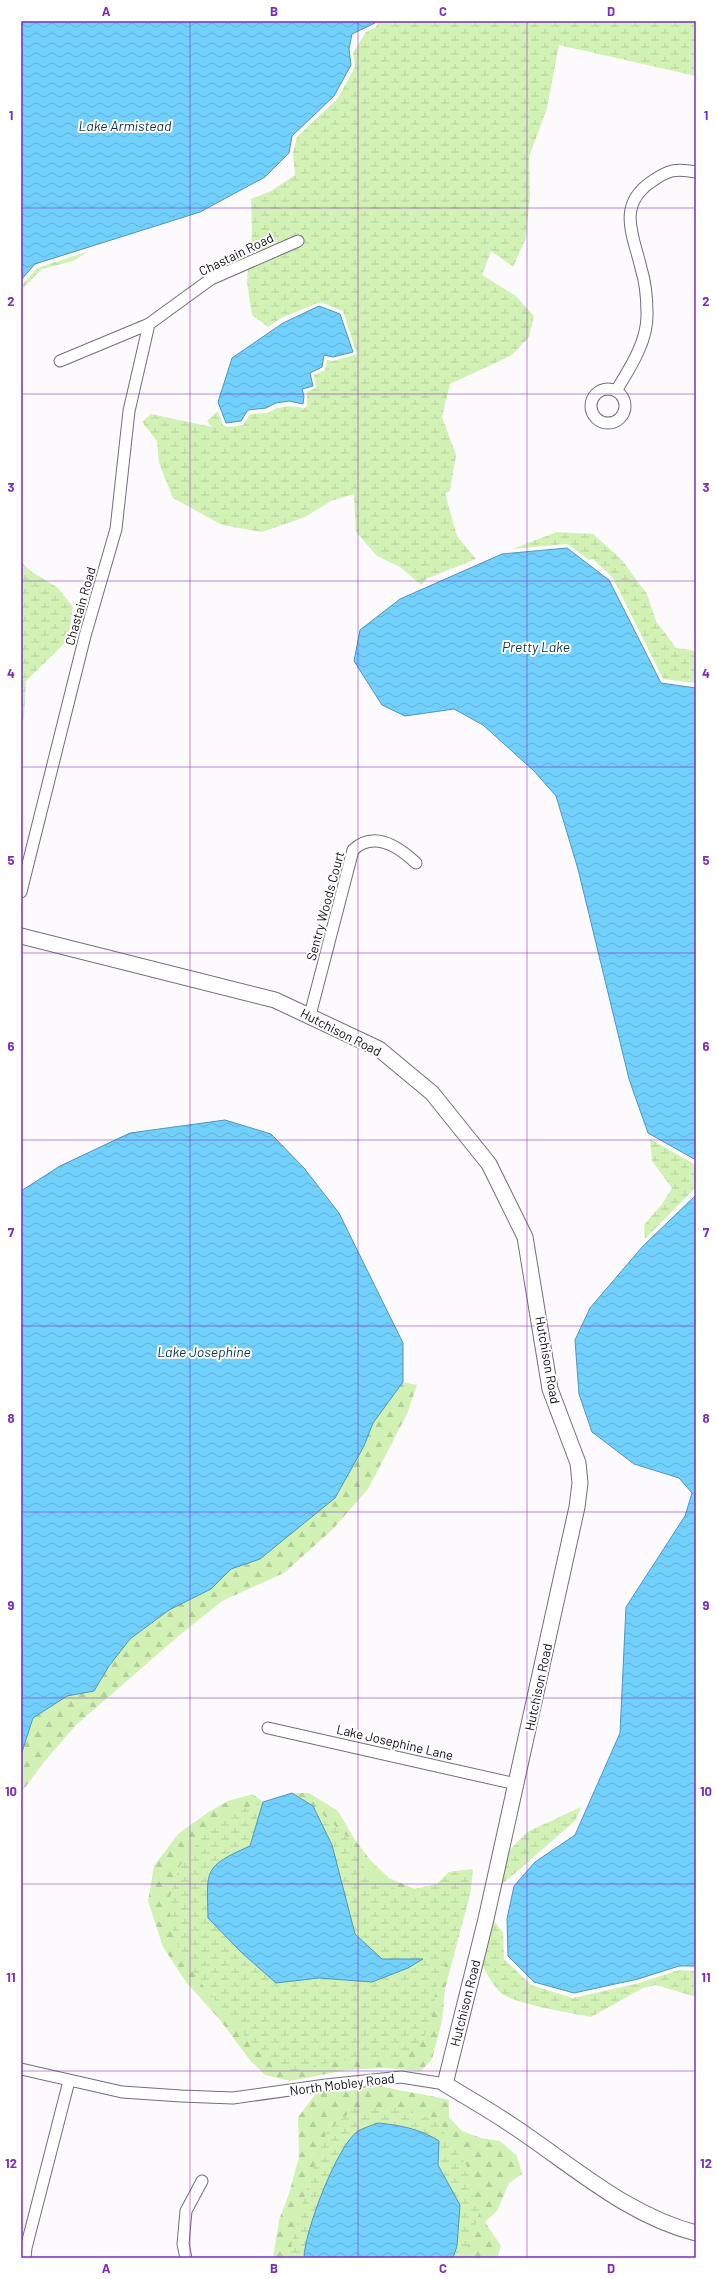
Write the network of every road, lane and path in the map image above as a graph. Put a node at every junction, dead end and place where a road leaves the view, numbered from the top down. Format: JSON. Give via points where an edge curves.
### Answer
{"nodes":[{"id":1,"x":696,"y":172,"type":"edge"},
{"id":2,"x":298,"y":240,"type":"dead end"},
{"id":3,"x":149,"y":324,"type":"junction"},
{"id":4,"x":60,"y":361,"type":"dead end"},
{"id":5,"x":616,"y":391,"type":"dead end"},
{"id":6,"x":416,"y":863,"type":"dead end"},
{"id":7,"x":21,"y":892,"type":"edge"},
{"id":8,"x":21,"y":936,"type":"edge"},
{"id":9,"x":310,"y":1015,"type":"junction"},
{"id":10,"x":268,"y":1728,"type":"dead end"},
{"id":11,"x":516,"y":1784,"type":"junction"},
{"id":12,"x":21,"y":2069,"type":"edge"},
{"id":13,"x":69,"y":2081,"type":"junction"},
{"id":14,"x":445,"y":2084,"type":"junction"},
{"id":15,"x":202,"y":2181,"type":"dead end"},
{"id":16,"x":696,"y":2234,"type":"edge"},
{"id":17,"x":25,"y":2258,"type":"edge"},
{"id":18,"x":186,"y":2258,"type":"edge"}],
"edges":[{"from":1,"to":5,"type":"street","via":[[682,169],[665,172],[646,185],[631,210],[630,228],[642,268],[648,314],[641,345]]},
{"from":2,"to":3,"type":"street","name":"Chastain Road","via":[[211,278]]},
{"from":3,"to":4,"type":"street","name":"Chastain Road"},
{"from":3,"to":7,"type":"street","name":"Chastain Road","via":[[129,411],[116,529],[85,636]]},
{"from":6,"to":9,"type":"street","name":"Sentry Woods Court","via":[[406,853],[390,844],[374,840],[365,841],[354,850]]},
{"from":8,"to":9,"type":"street","name":"Hutchison Road","via":[[275,1000]]},
{"from":9,"to":11,"type":"street","name":"Hutchison Road","via":[[379,1048],[432,1093],[489,1164],[525,1237],[550,1389],[578,1463],[580,1484]]},
{"from":10,"to":11,"type":"street","name":"Lake Josephine Lane"},
{"from":11,"to":14,"type":"street","name":"Hutchison Road"},
{"from":12,"to":13,"type":"street","name":"North Mobley Road"},
{"from":13,"to":14,"type":"street","name":"North Mobley Road","via":[[122,2092],[233,2098],[401,2077]]},
{"from":13,"to":17,"type":"street"},
{"from":14,"to":16,"type":"street","name":"North Mobley Road","via":[[513,2126],[636,2210]]},
{"from":15,"to":18,"type":"street","via":[[186,2211],[183,2244]]}]}
